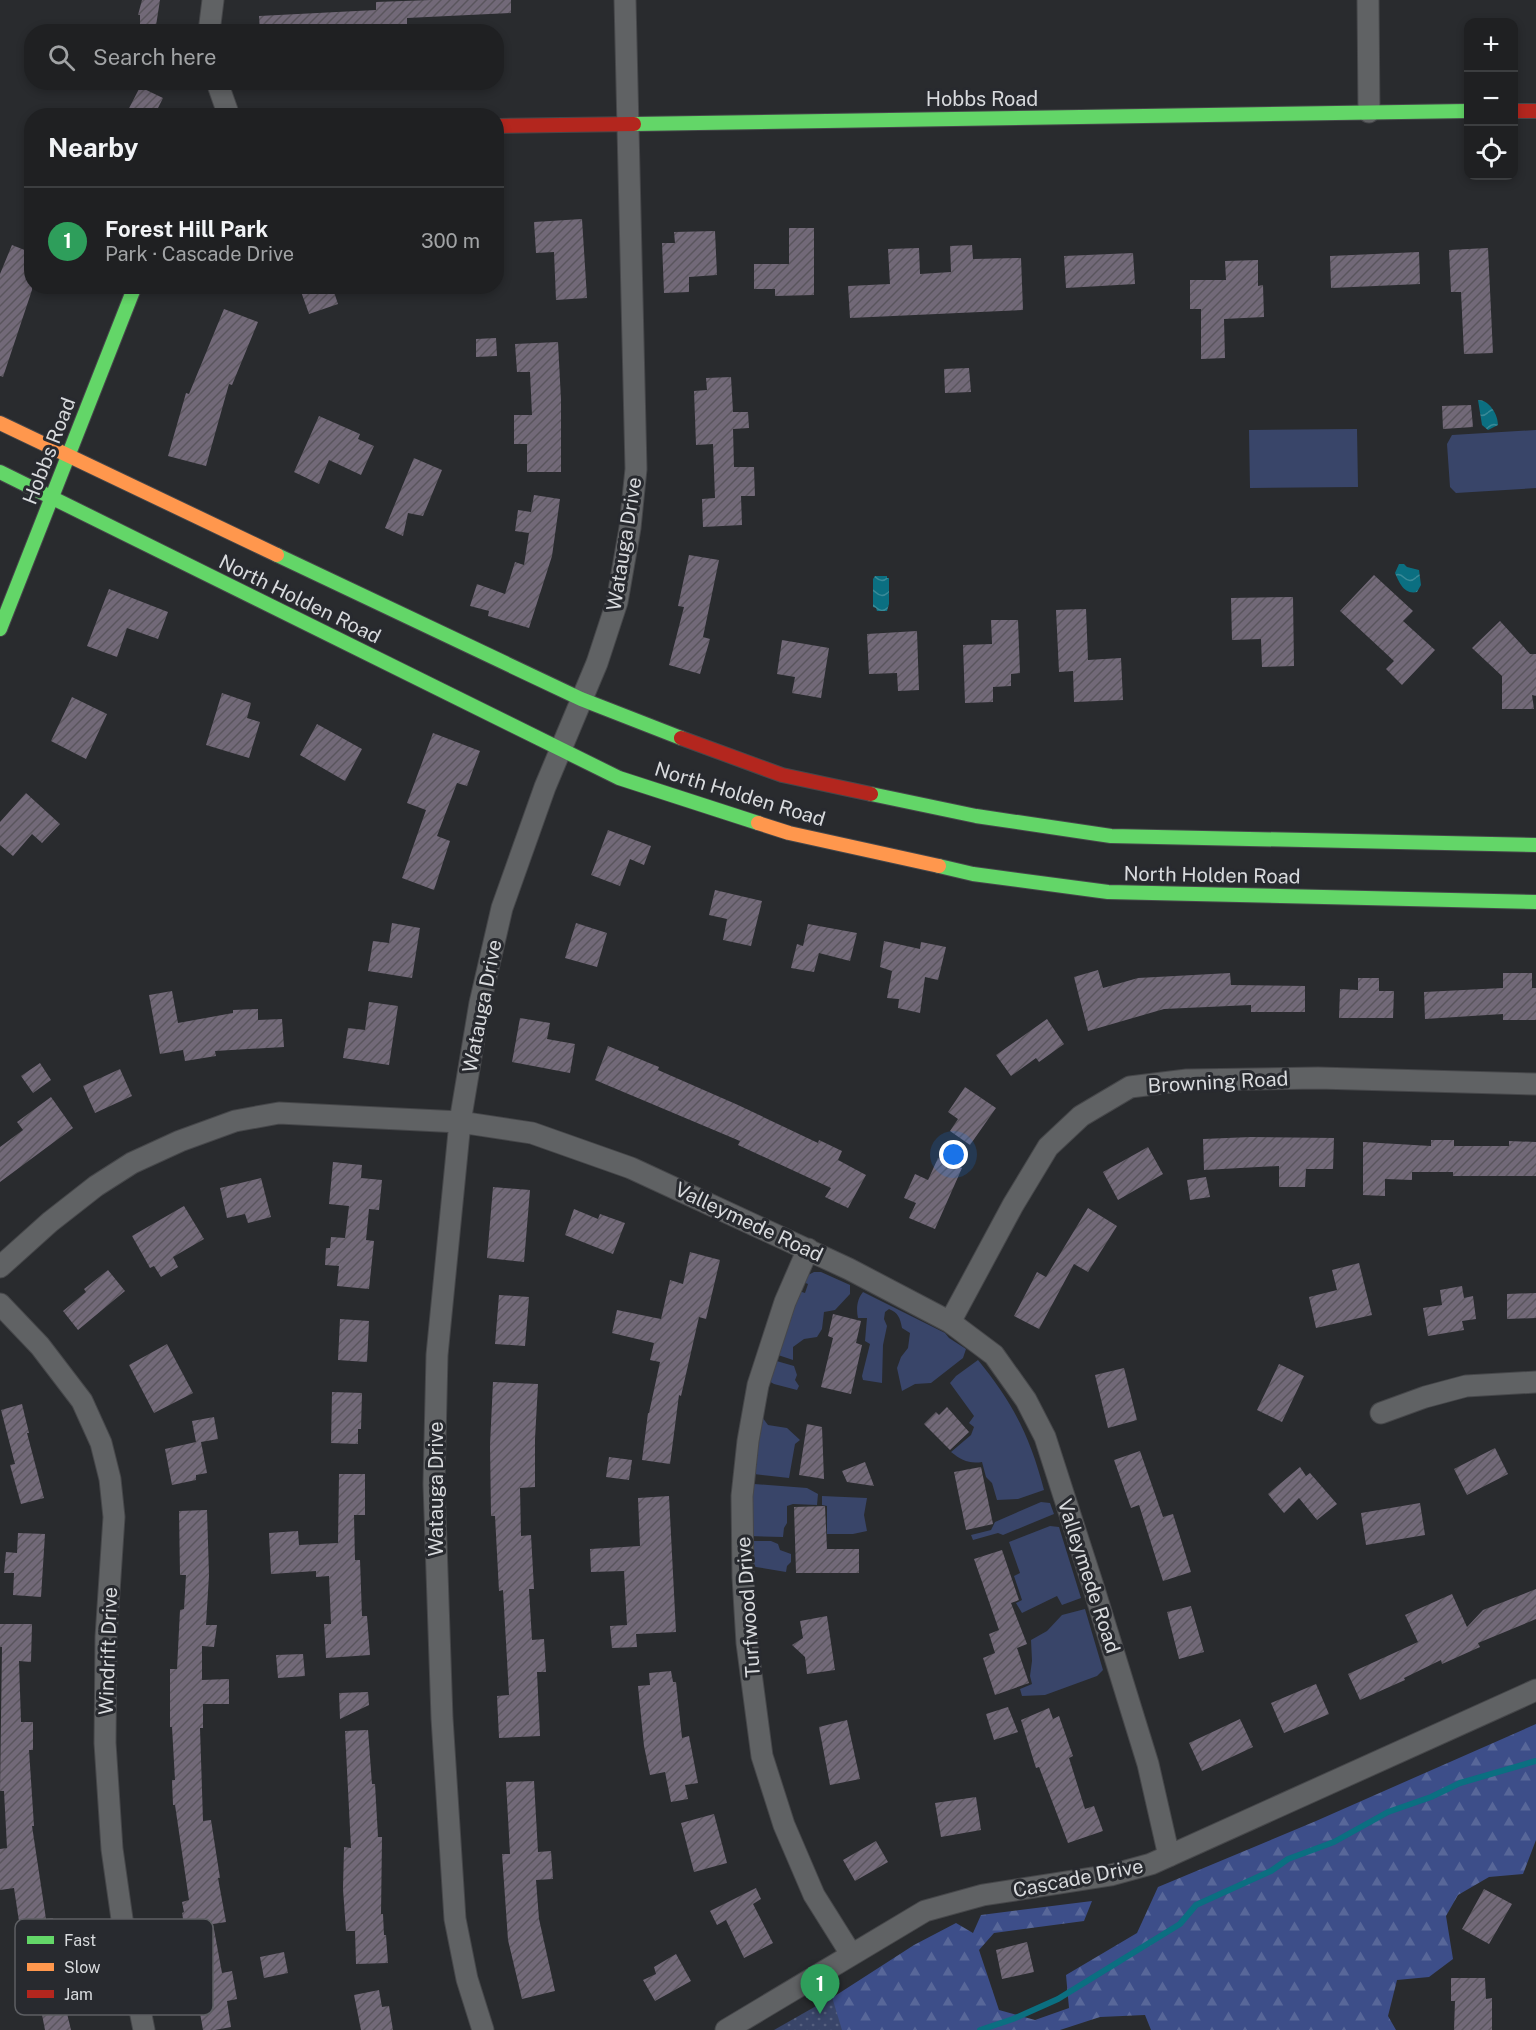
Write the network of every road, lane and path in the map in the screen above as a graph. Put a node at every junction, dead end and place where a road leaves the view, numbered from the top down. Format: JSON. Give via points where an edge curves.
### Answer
{"nodes":[{"id":1,"x":213,"y":0,"type":"edge"},
{"id":2,"x":625,"y":0,"type":"edge"},
{"id":3,"x":1368,"y":0,"type":"edge"},
{"id":4,"x":210,"y":24,"type":"edge"},
{"id":5,"x":220,"y":90,"type":"edge"},
{"id":6,"x":226,"y":108,"type":"edge"},
{"id":7,"x":1464,"y":111,"type":"edge"},
{"id":8,"x":1518,"y":111,"type":"edge"},
{"id":9,"x":1536,"y":111,"type":"edge"},
{"id":10,"x":1369,"y":112,"type":"junction"},
{"id":11,"x":627,"y":124,"type":"junction"},
{"id":12,"x":504,"y":126,"type":"edge"},
{"id":13,"x":132,"y":294,"type":"edge"},
{"id":14,"x":0,"y":423,"type":"edge"},
{"id":15,"x":68,"y":456,"type":"junction"},
{"id":16,"x":0,"y":472,"type":"edge"},
{"id":17,"x":52,"y":498,"type":"junction"},
{"id":18,"x":0,"y":629,"type":"edge"},
{"id":19,"x":581,"y":699,"type":"junction"},
{"id":20,"x":560,"y":750,"type":"junction"},
{"id":21,"x":1536,"y":845,"type":"edge"},
{"id":22,"x":1536,"y":902,"type":"edge"},
{"id":23,"x":1536,"y":1084,"type":"edge"},
{"id":24,"x":460,"y":1122,"type":"junction"},
{"id":25,"x":808,"y":1249,"type":"junction"},
{"id":26,"x":0,"y":1267,"type":"edge"},
{"id":27,"x":0,"y":1304,"type":"edge"},
{"id":28,"x":950,"y":1322,"type":"junction"},
{"id":29,"x":1536,"y":1382,"type":"edge"},
{"id":30,"x":1380,"y":1413,"type":"dead end"},
{"id":31,"x":1536,"y":1690,"type":"edge"},
{"id":32,"x":1169,"y":1857,"type":"junction"},
{"id":33,"x":122,"y":1919,"type":"edge"},
{"id":34,"x":851,"y":1954,"type":"junction"},
{"id":35,"x":141,"y":2015,"type":"edge"},
{"id":36,"x":144,"y":2030,"type":"edge"},
{"id":37,"x":483,"y":2030,"type":"edge"},
{"id":38,"x":726,"y":2030,"type":"edge"}],
"edges":[{"from":1,"to":4,"type":"street"},
{"from":2,"to":11,"type":"street","name":"Watauga Drive"},
{"from":3,"to":10,"type":"street"},
{"from":5,"to":6,"type":"street"},
{"from":7,"to":10,"type":"main road","name":"Hobbs Road"},
{"from":8,"to":9,"type":"main road"},
{"from":10,"to":11,"type":"main road","name":"Hobbs Road"},
{"from":11,"to":12,"type":"main road","name":"Hobbs Road"},
{"from":11,"to":19,"type":"street","name":"Watauga Drive","via":[[636,469],[617,602]]},
{"from":13,"to":15,"type":"main road","name":"Hobbs Road"},
{"from":14,"to":15,"type":"main road","name":"North Holden Road"},
{"from":15,"to":17,"type":"main road","name":"Hobbs Road"},
{"from":15,"to":19,"type":"main road","name":"North Holden Road"},
{"from":16,"to":17,"type":"main road","name":"North Holden Road"},
{"from":17,"to":18,"type":"main road","name":"Hobbs Road"},
{"from":17,"to":20,"type":"main road","name":"North Holden Road"},
{"from":19,"to":20,"type":"street","name":"Watauga Drive"},
{"from":19,"to":21,"type":"main road","name":"North Holden Road","via":[[782,775],[976,816],[1111,836]]},
{"from":20,"to":22,"type":"main road","name":"North Holden Road","via":[[619,778],[789,833],[973,874],[1108,892]]},
{"from":20,"to":24,"type":"street","name":"Watauga Drive","via":[[502,908],[480,1003]]},
{"from":23,"to":28,"type":"street","name":"Browning Road","via":[[1318,1078],[1187,1080],[1130,1087],[1081,1116],[1048,1148]]},
{"from":24,"to":25,"type":"street","name":"Valleymede Road","via":[[532,1132],[620,1164]]},
{"from":24,"to":26,"type":"street","name":"Valleymede Road","via":[[279,1113],[235,1121],[132,1163],[50,1222]]},
{"from":24,"to":37,"type":"street","name":"Watauga Drive","via":[[437,1354],[434,1484],[442,1718],[455,1919]]},
{"from":25,"to":28,"type":"street","name":"Valleymede Road"},
{"from":25,"to":34,"type":"street","name":"Turfwood Drive","via":[[785,1302],[758,1385],[748,1441],[742,1496],[746,1622],[762,1756],[814,1895]]},
{"from":27,"to":33,"type":"street","name":"Windrift Drive","via":[[40,1346],[82,1401],[101,1443],[110,1479],[114,1516],[106,1637],[105,1743],[112,1849]]},
{"from":28,"to":32,"type":"street","name":"Valleymede Road","via":[[993,1355],[1026,1400],[1045,1437],[1148,1764]]},
{"from":29,"to":30,"type":"street","via":[[1466,1386]]},
{"from":31,"to":32,"type":"street","name":"Cascade Drive"},
{"from":32,"to":34,"type":"street","name":"Cascade Drive","via":[[1112,1875],[982,1895],[925,1911]]},
{"from":34,"to":38,"type":"street","name":"Cascade Drive"},
{"from":35,"to":36,"type":"street","name":"Windrift Drive"}]}
